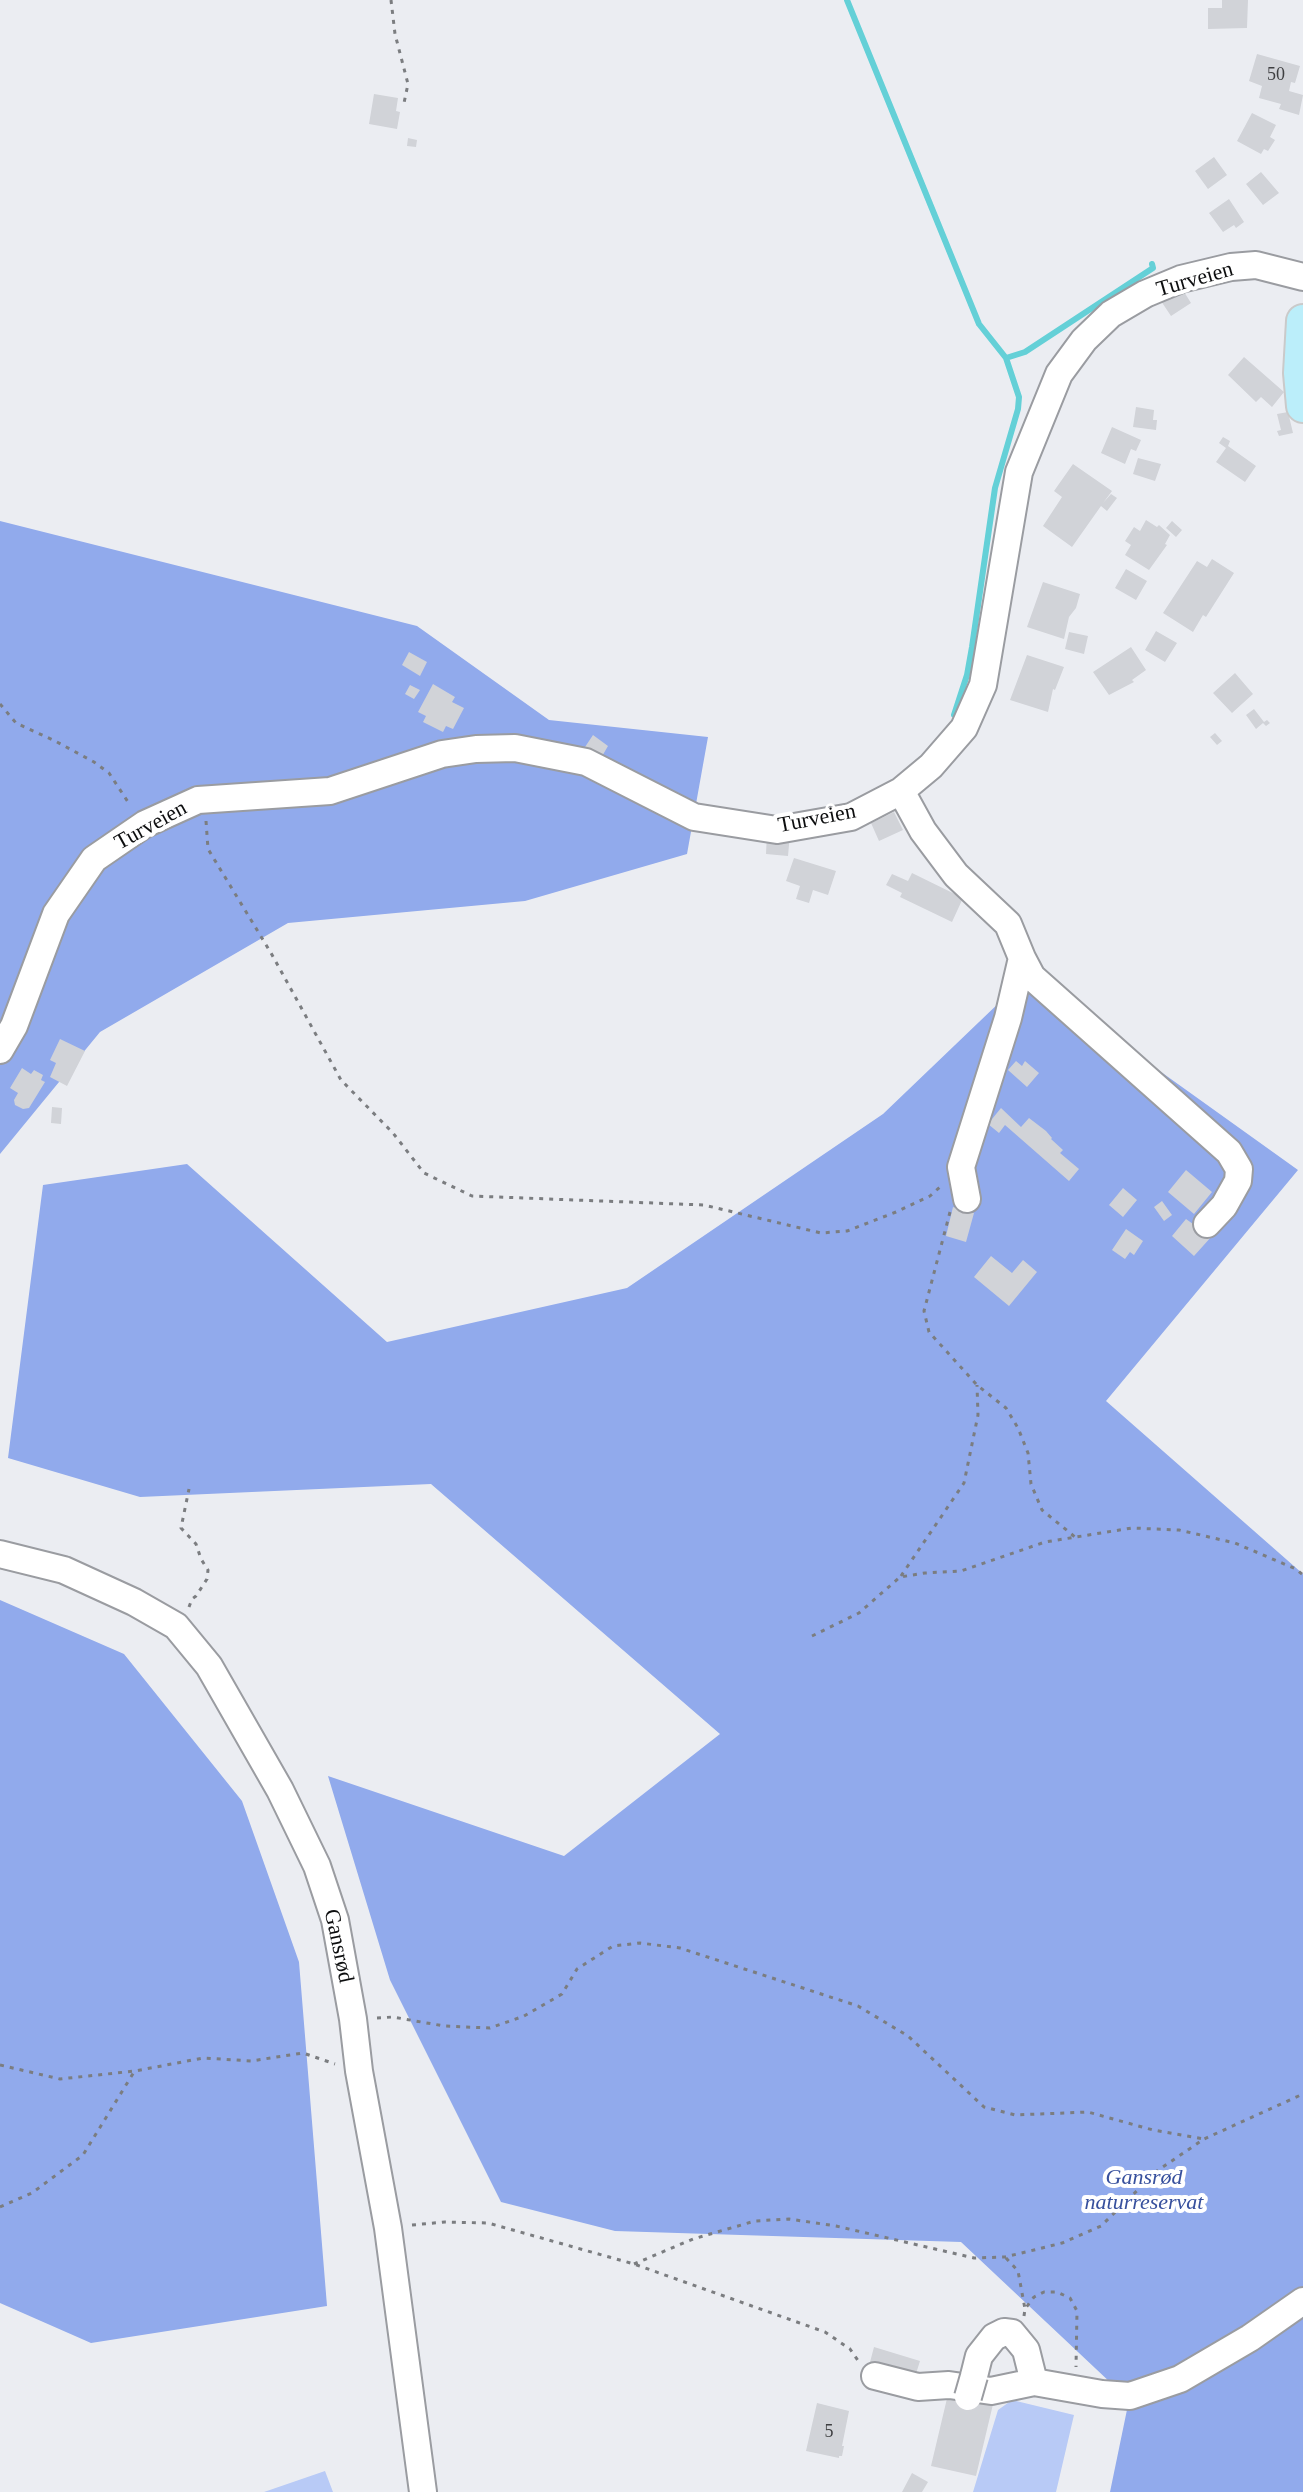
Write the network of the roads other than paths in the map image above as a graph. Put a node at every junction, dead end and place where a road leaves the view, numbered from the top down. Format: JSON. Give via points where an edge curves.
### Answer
{"nodes":[{"id":1,"x":1303,"y":277,"type":"edge"},
{"id":2,"x":1303,"y":321,"type":"edge"},
{"id":3,"x":1303,"y":406,"type":"edge"},
{"id":4,"x":901,"y":791,"type":"junction"},
{"id":5,"x":1022,"y":958,"type":"junction"},
{"id":6,"x":0,"y":1050,"type":"edge"},
{"id":7,"x":959,"y":1204,"type":"road end"},
{"id":8,"x":1207,"y":1224,"type":"dead end"},
{"id":9,"x":0,"y":1554,"type":"edge"},
{"id":10,"x":1303,"y":2301,"type":"edge"},
{"id":11,"x":875,"y":2376,"type":"road end"},
{"id":12,"x":1034,"y":2382,"type":"junction"},
{"id":13,"x":971,"y":2386,"type":"dead end"},
{"id":14,"x":423,"y":2492,"type":"edge"}],
"edges":[{"from":1,"to":4,"type":"street","name":"Turveien","via":[[1256,265],[1181,279],[1111,314],[1084,340],[1059,374],[1019,472],[983,685],[964,728]]},
{"from":2,"to":3,"type":"main road"},
{"from":4,"to":5,"type":"street","via":[[956,875],[1008,924]]},
{"from":4,"to":6,"type":"street","name":"Turveien","via":[[851,817],[777,830],[694,817],[586,762],[515,748],[442,754],[330,791],[198,800],[145,824],[94,859],[56,914]]},
{"from":5,"to":7,"type":"street","via":[[961,1167]]},
{"from":5,"to":8,"type":"street","via":[[1032,977],[1229,1152],[1239,1169],[1238,1181]]},
{"from":9,"to":14,"type":"street","name":"Gansrød","via":[[64,1570],[176,1626],[209,1666],[317,1866],[335,1920],[353,2019],[388,2228]]},
{"from":10,"to":12,"type":"street","via":[[1180,2379],[1130,2396]]},
{"from":11,"to":12,"type":"street","via":[[918,2387],[991,2391]]},
{"from":12,"to":13,"type":"street","via":[[1026,2350],[1012,2333],[1004,2332],[979,2356]]}]}
